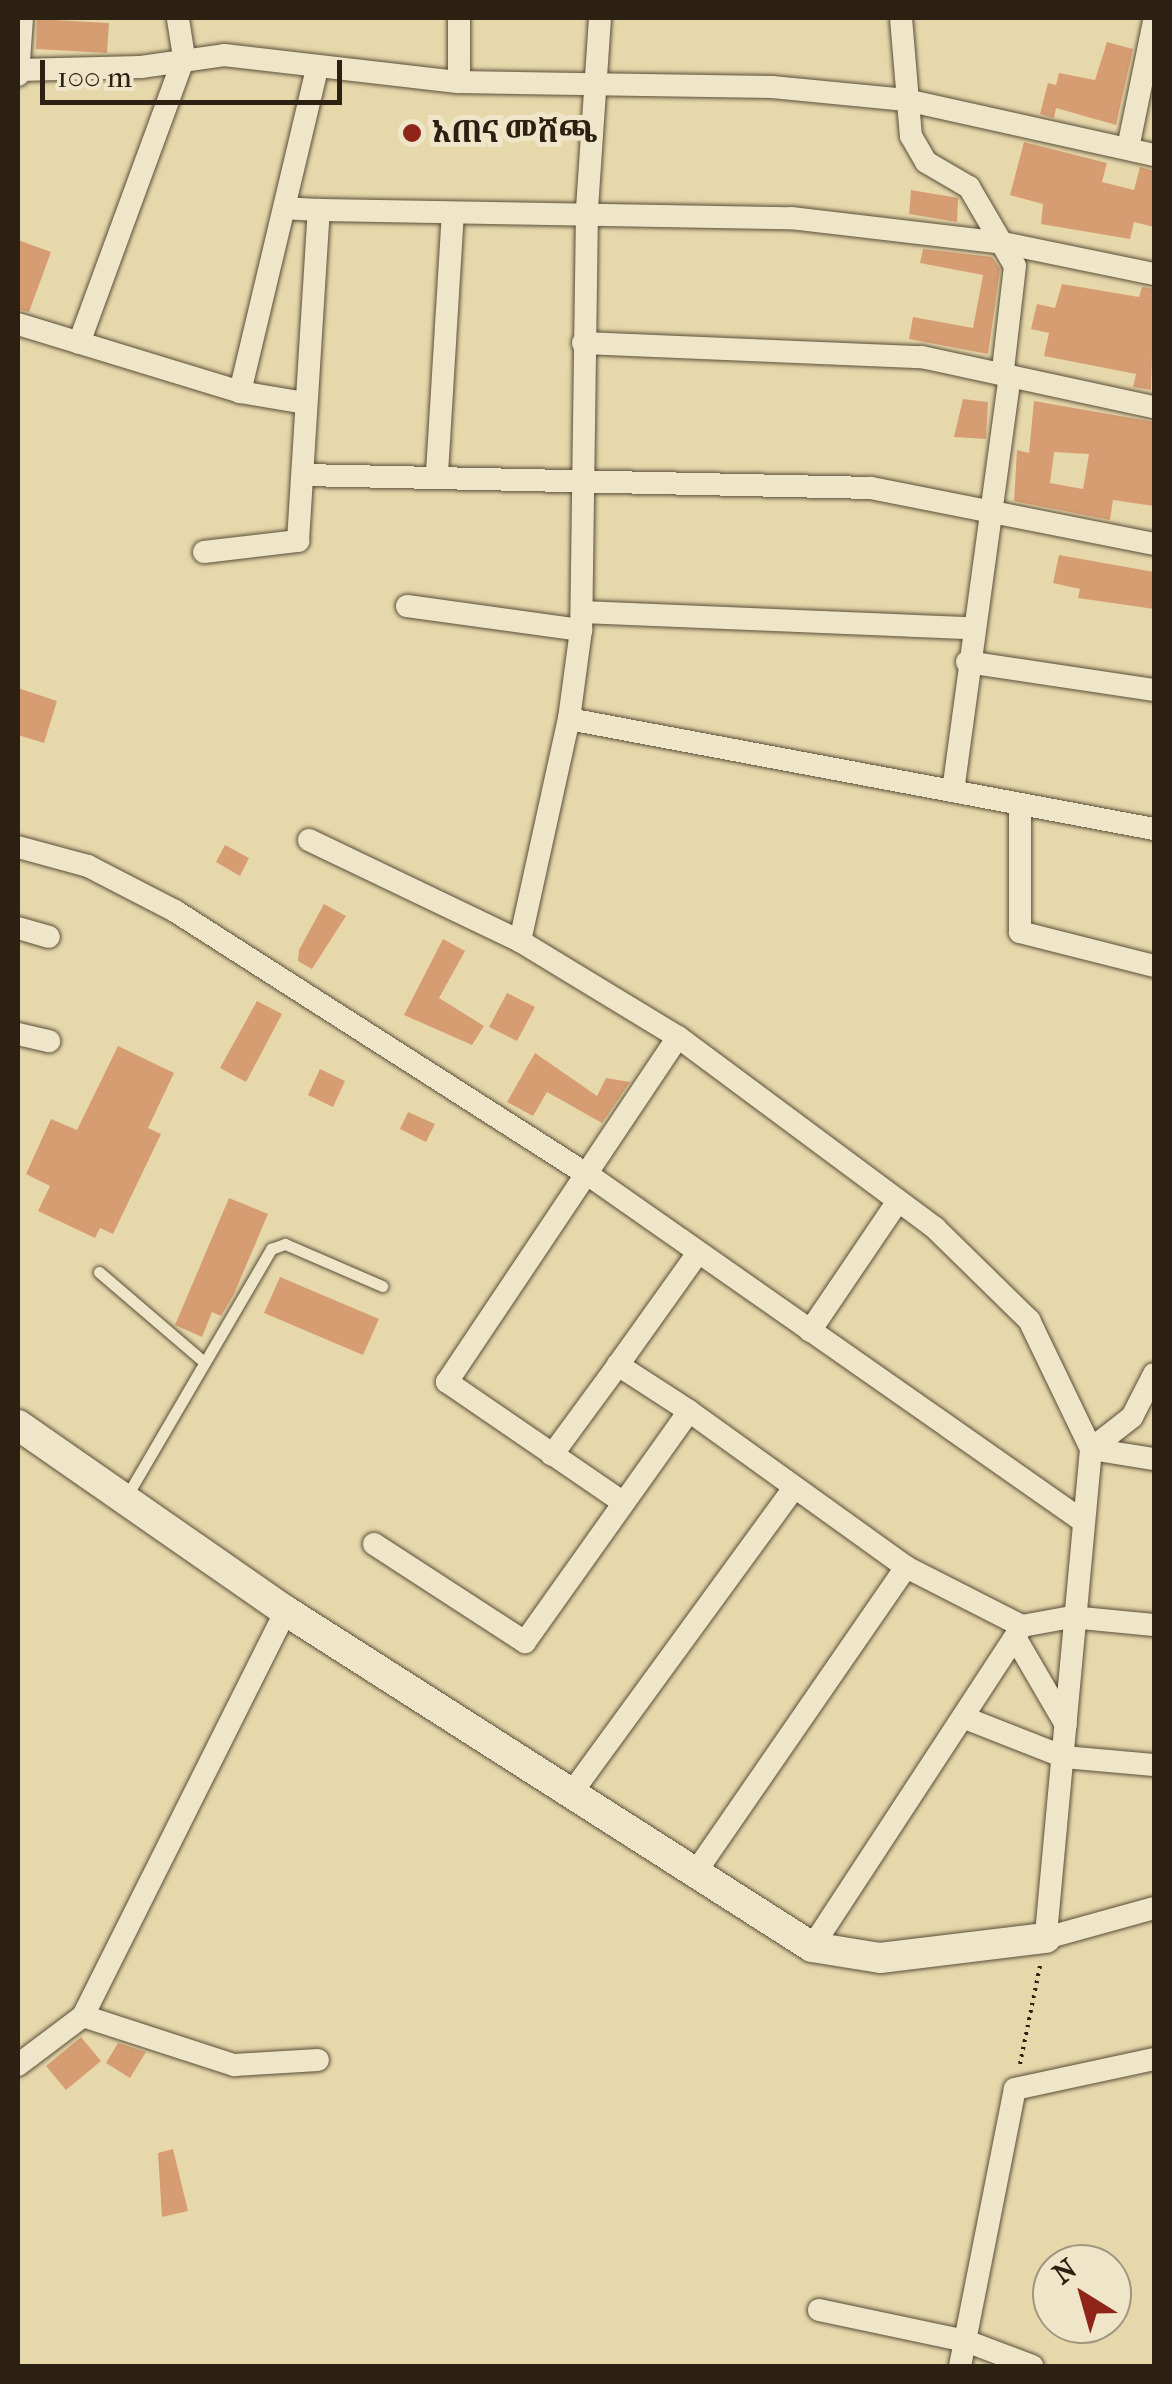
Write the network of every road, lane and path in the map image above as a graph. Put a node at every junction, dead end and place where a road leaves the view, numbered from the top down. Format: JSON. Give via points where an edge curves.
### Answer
{"nodes":[{"id":1,"x":22,"y":18,"type":"edge"},
{"id":2,"x":178,"y":18,"type":"edge"},
{"id":3,"x":459,"y":18,"type":"edge"},
{"id":4,"x":600,"y":18,"type":"edge"},
{"id":5,"x":901,"y":18,"type":"edge"},
{"id":6,"x":1154,"y":21,"type":"edge"},
{"id":7,"x":184,"y":57,"type":"junction"},
{"id":8,"x":317,"y":70,"type":"junction"},
{"id":9,"x":18,"y":72,"type":"edge"},
{"id":10,"x":459,"y":82,"type":"junction"},
{"id":11,"x":600,"y":86,"type":"junction"},
{"id":12,"x":906,"y":100,"type":"junction"},
{"id":13,"x":1128,"y":148,"type":"junction"},
{"id":14,"x":1154,"y":155,"type":"edge"},
{"id":15,"x":286,"y":208,"type":"junction"},
{"id":16,"x":319,"y":210,"type":"junction"},
{"id":17,"x":586,"y":211,"type":"junction"},
{"id":18,"x":453,"y":215,"type":"junction"},
{"id":19,"x":1003,"y":242,"type":"junction"},
{"id":20,"x":1154,"y":274,"type":"edge"},
{"id":21,"x":18,"y":324,"type":"edge"},
{"id":22,"x":79,"y":343,"type":"junction"},
{"id":23,"x":583,"y":343,"type":"junction"},
{"id":24,"x":1006,"y":376,"type":"junction"},
{"id":25,"x":240,"y":392,"type":"junction"},
{"id":26,"x":305,"y":403,"type":"junction"},
{"id":27,"x":1154,"y":406,"type":"edge"},
{"id":28,"x":437,"y":473,"type":"junction"},
{"id":29,"x":304,"y":475,"type":"junction"},
{"id":30,"x":581,"y":482,"type":"junction"},
{"id":31,"x":988,"y":510,"type":"junction"},
{"id":32,"x":1154,"y":544,"type":"edge"},
{"id":33,"x":204,"y":552,"type":"dead end"},
{"id":34,"x":408,"y":606,"type":"dead end"},
{"id":35,"x":582,"y":621,"type":"junction"},
{"id":36,"x":972,"y":628,"type":"junction"},
{"id":37,"x":967,"y":662,"type":"junction"},
{"id":38,"x":1154,"y":690,"type":"edge"},
{"id":39,"x":569,"y":719,"type":"junction"},
{"id":40,"x":952,"y":791,"type":"junction"},
{"id":41,"x":1020,"y":808,"type":"junction"},
{"id":42,"x":1154,"y":828,"type":"edge"},
{"id":43,"x":310,"y":840,"type":"dead end"},
{"id":44,"x":18,"y":847,"type":"edge"},
{"id":45,"x":18,"y":928,"type":"edge"},
{"id":46,"x":49,"y":936,"type":"dead end"},
{"id":47,"x":520,"y":940,"type":"junction"},
{"id":48,"x":1154,"y":966,"type":"edge"},
{"id":49,"x":18,"y":1034,"type":"edge"},
{"id":50,"x":678,"y":1037,"type":"junction"},
{"id":51,"x":49,"y":1042,"type":"dead end"},
{"id":52,"x":590,"y":1176,"type":"junction"},
{"id":53,"x":898,"y":1201,"type":"junction"},
{"id":54,"x":698,"y":1253,"type":"junction"},
{"id":55,"x":99,"y":1272,"type":"dead end"},
{"id":56,"x":382,"y":1286,"type":"dead end"},
{"id":57,"x":810,"y":1331,"type":"junction"},
{"id":58,"x":203,"y":1361,"type":"junction"},
{"id":59,"x":618,"y":1365,"type":"junction"},
{"id":60,"x":1154,"y":1375,"type":"edge"},
{"id":61,"x":689,"y":1411,"type":"junction"},
{"id":62,"x":18,"y":1425,"type":"edge"},
{"id":63,"x":1090,"y":1449,"type":"junction"},
{"id":64,"x":552,"y":1455,"type":"junction"},
{"id":65,"x":1154,"y":1459,"type":"edge"},
{"id":66,"x":792,"y":1491,"type":"junction"},
{"id":67,"x":125,"y":1500,"type":"junction"},
{"id":68,"x":620,"y":1501,"type":"junction"},
{"id":69,"x":1080,"y":1519,"type":"junction"},
{"id":70,"x":374,"y":1544,"type":"dead end"},
{"id":71,"x":906,"y":1567,"type":"junction"},
{"id":72,"x":286,"y":1611,"type":"junction"},
{"id":73,"x":1071,"y":1618,"type":"junction"},
{"id":74,"x":1154,"y":1625,"type":"edge"},
{"id":75,"x":1019,"y":1633,"type":"junction"},
{"id":76,"x":966,"y":1718,"type":"junction"},
{"id":77,"x":1066,"y":1725,"type":"junction"},
{"id":78,"x":1064,"y":1757,"type":"junction"},
{"id":79,"x":1154,"y":1765,"type":"edge"},
{"id":80,"x":570,"y":1795,"type":"junction"},
{"id":81,"x":695,"y":1873,"type":"junction"},
{"id":82,"x":1154,"y":1908,"type":"edge"},
{"id":83,"x":1046,"y":1938,"type":"junction"},
{"id":84,"x":812,"y":1947,"type":"junction"},
{"id":85,"x":83,"y":2016,"type":"junction"},
{"id":86,"x":1154,"y":2059,"type":"edge"},
{"id":87,"x":318,"y":2060,"type":"dead end"},
{"id":88,"x":18,"y":2065,"type":"edge"},
{"id":89,"x":1015,"y":2089,"type":"junction"},
{"id":90,"x":819,"y":2310,"type":"dead end"},
{"id":91,"x":966,"y":2342,"type":"junction"},
{"id":92,"x":960,"y":2366,"type":"edge"},
{"id":93,"x":1032,"y":2366,"type":"edge"}],
"edges":[{"from":1,"to":9,"type":"street"},
{"from":2,"to":7,"type":"street"},
{"from":3,"to":10,"type":"street"},
{"from":4,"to":11,"type":"street"},
{"from":5,"to":12,"type":"street"},
{"from":6,"to":13,"type":"street"},
{"from":7,"to":8,"type":"street"},
{"from":7,"to":9,"type":"street","via":[[141,67]]},
{"from":7,"to":22,"type":"street"},
{"from":8,"to":10,"type":"street"},
{"from":8,"to":15,"type":"street"},
{"from":10,"to":11,"type":"street"},
{"from":11,"to":12,"type":"street","via":[[772,87]]},
{"from":11,"to":17,"type":"street"},
{"from":12,"to":13,"type":"street"},
{"from":12,"to":19,"type":"street","via":[[911,136],[926,162],[970,187]]},
{"from":13,"to":14,"type":"street"},
{"from":15,"to":16,"type":"street"},
{"from":15,"to":25,"type":"street"},
{"from":16,"to":18,"type":"street"},
{"from":16,"to":26,"type":"street"},
{"from":17,"to":18,"type":"street"},
{"from":17,"to":19,"type":"street","via":[[792,218]]},
{"from":17,"to":23,"type":"street"},
{"from":18,"to":28,"type":"street"},
{"from":19,"to":20,"type":"street"},
{"from":19,"to":24,"type":"street","via":[[1015,266]]},
{"from":21,"to":22,"type":"street"},
{"from":22,"to":25,"type":"street"},
{"from":23,"to":24,"type":"street","via":[[834,351]]},
{"from":23,"to":30,"type":"street"},
{"from":24,"to":27,"type":"street"},
{"from":24,"to":31,"type":"street"},
{"from":25,"to":26,"type":"street"},
{"from":26,"to":29,"type":"street"},
{"from":28,"to":29,"type":"street"},
{"from":28,"to":30,"type":"street"},
{"from":29,"to":33,"type":"street","via":[[294,544]]},
{"from":30,"to":31,"type":"street","via":[[872,488]]},
{"from":30,"to":35,"type":"street"},
{"from":31,"to":32,"type":"street"},
{"from":31,"to":36,"type":"street"},
{"from":34,"to":35,"type":"street"},
{"from":35,"to":36,"type":"street"},
{"from":35,"to":39,"type":"street"},
{"from":36,"to":37,"type":"street"},
{"from":37,"to":38,"type":"street"},
{"from":37,"to":40,"type":"street"},
{"from":39,"to":40,"type":"street"},
{"from":39,"to":47,"type":"street"},
{"from":40,"to":41,"type":"street"},
{"from":41,"to":42,"type":"street"},
{"from":41,"to":48,"type":"street","via":[[1020,932]]},
{"from":43,"to":47,"type":"street"},
{"from":44,"to":52,"type":"street","via":[[88,866],[175,911]]},
{"from":45,"to":46,"type":"street"},
{"from":47,"to":50,"type":"street"},
{"from":49,"to":51,"type":"street"},
{"from":50,"to":52,"type":"street"},
{"from":50,"to":53,"type":"street"},
{"from":52,"to":54,"type":"street"},
{"from":52,"to":64,"type":"street","via":[[447,1382]]},
{"from":53,"to":57,"type":"street"},
{"from":53,"to":63,"type":"street","via":[[982,1267],[1030,1320]]},
{"from":54,"to":57,"type":"street"},
{"from":54,"to":59,"type":"street"},
{"from":55,"to":58,"type":"lane"},
{"from":56,"to":58,"type":"lane","via":[[284,1244],[272,1249]]},
{"from":57,"to":69,"type":"street"},
{"from":58,"to":67,"type":"lane"},
{"from":59,"to":61,"type":"street"},
{"from":59,"to":64,"type":"street"},
{"from":60,"to":63,"type":"street","via":[[1132,1416]]},
{"from":61,"to":66,"type":"street"},
{"from":61,"to":68,"type":"street"},
{"from":62,"to":67,"type":"street"},
{"from":63,"to":65,"type":"street"},
{"from":63,"to":69,"type":"street"},
{"from":64,"to":68,"type":"street"},
{"from":66,"to":71,"type":"street"},
{"from":66,"to":80,"type":"street"},
{"from":67,"to":72,"type":"street"},
{"from":68,"to":70,"type":"street","via":[[524,1642]]},
{"from":69,"to":73,"type":"street"},
{"from":71,"to":75,"type":"street"},
{"from":71,"to":81,"type":"street"},
{"from":72,"to":80,"type":"street"},
{"from":72,"to":85,"type":"street"},
{"from":73,"to":74,"type":"street"},
{"from":73,"to":75,"type":"street"},
{"from":73,"to":77,"type":"street"},
{"from":75,"to":76,"type":"street"},
{"from":75,"to":77,"type":"street"},
{"from":76,"to":78,"type":"street"},
{"from":76,"to":84,"type":"street"},
{"from":77,"to":78,"type":"street"},
{"from":78,"to":79,"type":"street"},
{"from":78,"to":83,"type":"street"},
{"from":80,"to":81,"type":"street"},
{"from":81,"to":84,"type":"street"},
{"from":82,"to":83,"type":"street"},
{"from":83,"to":84,"type":"street","via":[[880,1958]]},
{"from":83,"to":89,"type":"path"},
{"from":85,"to":87,"type":"street","via":[[234,2065]]},
{"from":85,"to":88,"type":"street"},
{"from":86,"to":89,"type":"street"},
{"from":89,"to":91,"type":"street"},
{"from":90,"to":91,"type":"street"},
{"from":91,"to":92,"type":"street"},
{"from":91,"to":93,"type":"street"}]}
